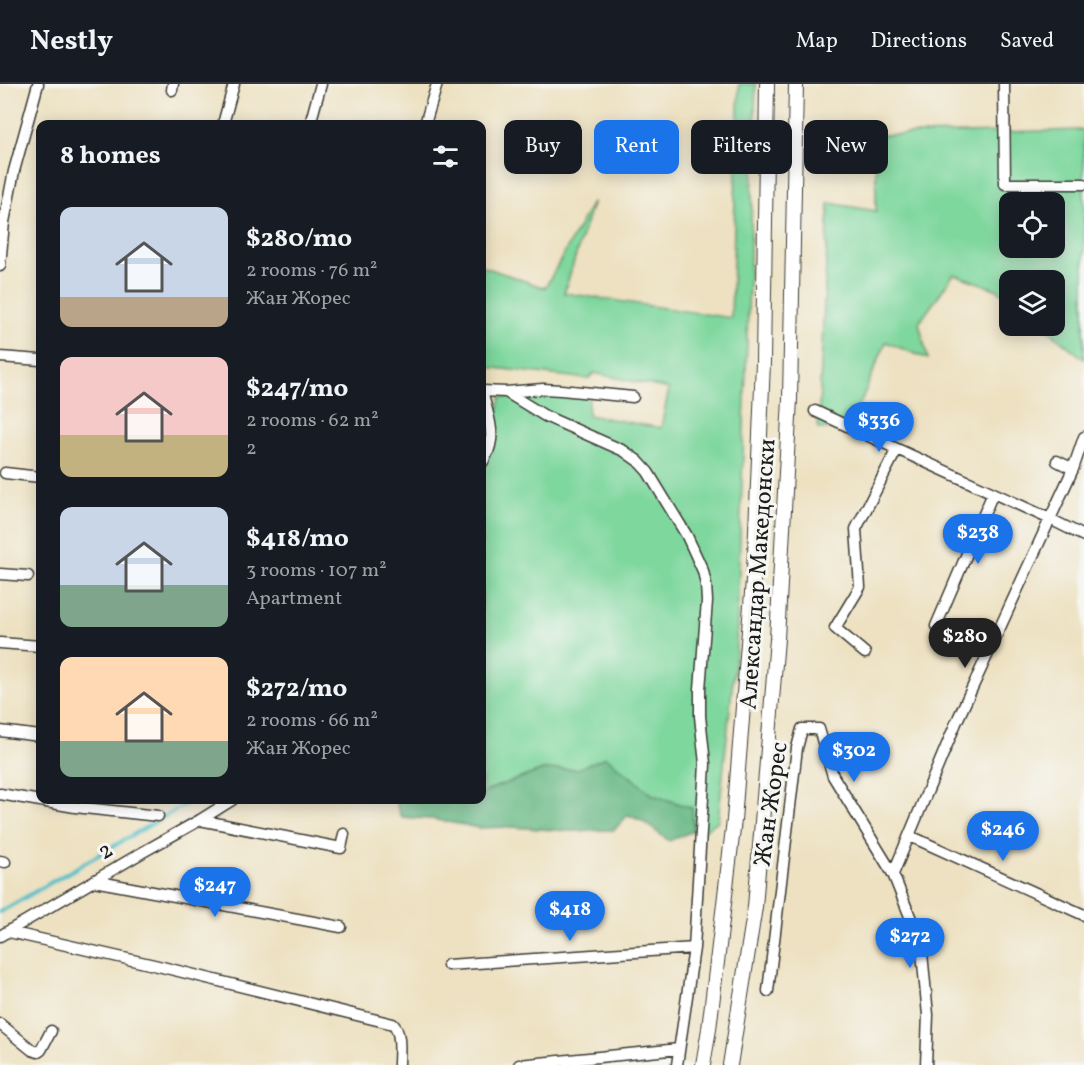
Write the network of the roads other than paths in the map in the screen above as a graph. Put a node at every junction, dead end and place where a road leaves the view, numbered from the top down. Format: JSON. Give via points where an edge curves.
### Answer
{"nodes":[{"id":1,"x":38,"y":84,"type":"edge"},
{"id":2,"x":234,"y":84,"type":"edge"},
{"id":3,"x":321,"y":84,"type":"edge"},
{"id":4,"x":437,"y":84,"type":"edge"},
{"id":5,"x":767,"y":84,"type":"edge"},
{"id":6,"x":796,"y":84,"type":"edge"},
{"id":7,"x":1004,"y":84,"type":"edge"},
{"id":8,"x":224,"y":120,"type":"edge"},
{"id":9,"x":311,"y":120,"type":"edge"},
{"id":10,"x":426,"y":120,"type":"edge"},
{"id":11,"x":1084,"y":184,"type":"edge"},
{"id":12,"x":0,"y":266,"type":"edge"},
{"id":13,"x":0,"y":357,"type":"edge"},
{"id":14,"x":36,"y":360,"type":"edge"},
{"id":15,"x":486,"y":391,"type":"edge"},
{"id":16,"x":506,"y":392,"type":"junction"},
{"id":17,"x":633,"y":397,"type":"dead end"},
{"id":18,"x":486,"y":408,"type":"edge"},
{"id":19,"x":815,"y":411,"type":"dead end"},
{"id":20,"x":1084,"y":437,"type":"edge"},
{"id":21,"x":897,"y":449,"type":"junction"},
{"id":22,"x":486,"y":456,"type":"edge"},
{"id":23,"x":1058,"y":461,"type":"dead end"},
{"id":24,"x":1073,"y":469,"type":"junction"},
{"id":25,"x":5,"y":473,"type":"dead end"},
{"id":26,"x":36,"y":477,"type":"edge"},
{"id":27,"x":993,"y":493,"type":"junction"},
{"id":28,"x":1050,"y":519,"type":"junction"},
{"id":29,"x":1084,"y":536,"type":"edge"},
{"id":30,"x":0,"y":574,"type":"edge"},
{"id":31,"x":28,"y":576,"type":"dead end"},
{"id":32,"x":936,"y":626,"type":"dead end"},
{"id":33,"x":0,"y":643,"type":"edge"},
{"id":34,"x":36,"y":646,"type":"edge"},
{"id":35,"x":865,"y":653,"type":"dead end"},
{"id":36,"x":0,"y":731,"type":"edge"},
{"id":37,"x":36,"y":736,"type":"edge"},
{"id":38,"x":0,"y":794,"type":"edge"},
{"id":39,"x":36,"y":800,"type":"edge"},
{"id":40,"x":58,"y":804,"type":"edge"},
{"id":41,"x":225,"y":804,"type":"edge"},
{"id":42,"x":158,"y":816,"type":"dead end"},
{"id":43,"x":200,"y":820,"type":"junction"},
{"id":44,"x":344,"y":834,"type":"dead end"},
{"id":45,"x":910,"y":836,"type":"junction"},
{"id":46,"x":893,"y":874,"type":"junction"},
{"id":47,"x":94,"y":881,"type":"junction"},
{"id":48,"x":1084,"y":915,"type":"edge"},
{"id":49,"x":341,"y":927,"type":"dead end"},
{"id":50,"x":4,"y":934,"type":"edge"},
{"id":51,"x":694,"y":948,"type":"junction"},
{"id":52,"x":448,"y":965,"type":"dead end"},
{"id":53,"x":768,"y":991,"type":"dead end"},
{"id":54,"x":0,"y":1024,"type":"edge"},
{"id":55,"x":51,"y":1031,"type":"dead end"},
{"id":56,"x":679,"y":1049,"type":"junction"},
{"id":57,"x":399,"y":1065,"type":"edge"},
{"id":58,"x":519,"y":1065,"type":"edge"},
{"id":59,"x":676,"y":1065,"type":"edge"},
{"id":60,"x":703,"y":1065,"type":"edge"},
{"id":61,"x":730,"y":1065,"type":"edge"},
{"id":62,"x":926,"y":1065,"type":"edge"}],
"edges":[{"from":1,"to":12,"type":"street","via":[[14,171]]},
{"from":2,"to":8,"type":"street"},
{"from":3,"to":9,"type":"street"},
{"from":4,"to":10,"type":"street"},
{"from":5,"to":60,"type":"street","name":"Александар Македонски","via":[[763,362],[755,555],[734,820]]},
{"from":6,"to":61,"type":"street","name":"Александар Македонски","via":[[790,399],[777,639],[755,907]]},
{"from":7,"to":11,"type":"street","via":[[1005,184]]},
{"from":13,"to":14,"type":"street"},
{"from":15,"to":16,"type":"street"},
{"from":16,"to":17,"type":"street","via":[[543,389]]},
{"from":16,"to":51,"type":"street","via":[[545,416],[638,460],[687,536],[703,571],[707,601],[700,716],[705,764]]},
{"from":18,"to":22,"type":"street","via":[[491,440]]},
{"from":19,"to":21,"type":"street"},
{"from":20,"to":24,"type":"street"},
{"from":21,"to":27,"type":"street"},
{"from":21,"to":35,"type":"street","via":[[856,529],[860,586],[836,628]]},
{"from":23,"to":24,"type":"street"},
{"from":24,"to":28,"type":"street"},
{"from":25,"to":26,"type":"street"},
{"from":27,"to":28,"type":"street"},
{"from":27,"to":32,"type":"street"},
{"from":28,"to":29,"type":"street"},
{"from":28,"to":45,"type":"street","via":[[956,723]]},
{"from":30,"to":31,"type":"street"},
{"from":33,"to":34,"type":"street"},
{"from":36,"to":37,"type":"street"},
{"from":38,"to":39,"type":"street"},
{"from":40,"to":42,"type":"street"},
{"from":41,"to":43,"type":"street","name":"2"},
{"from":43,"to":44,"type":"street","via":[[341,849]]},
{"from":43,"to":47,"type":"street","name":"2"},
{"from":45,"to":46,"type":"street"},
{"from":45,"to":48,"type":"street"},
{"from":46,"to":53,"type":"street","name":"Жан Жорес","via":[[833,776],[819,729],[802,729]]},
{"from":46,"to":62,"type":"street","name":"Жан Жорес","via":[[922,953],[928,1015]]},
{"from":47,"to":49,"type":"street"},
{"from":47,"to":50,"type":"street","name":"2"},
{"from":50,"to":57,"type":"street","via":[[154,965],[393,1024],[397,1028]]},
{"from":51,"to":52,"type":"street"},
{"from":51,"to":56,"type":"street"},
{"from":54,"to":55,"type":"street","via":[[38,1052]]},
{"from":56,"to":58,"type":"street"},
{"from":56,"to":59,"type":"street"}]}
